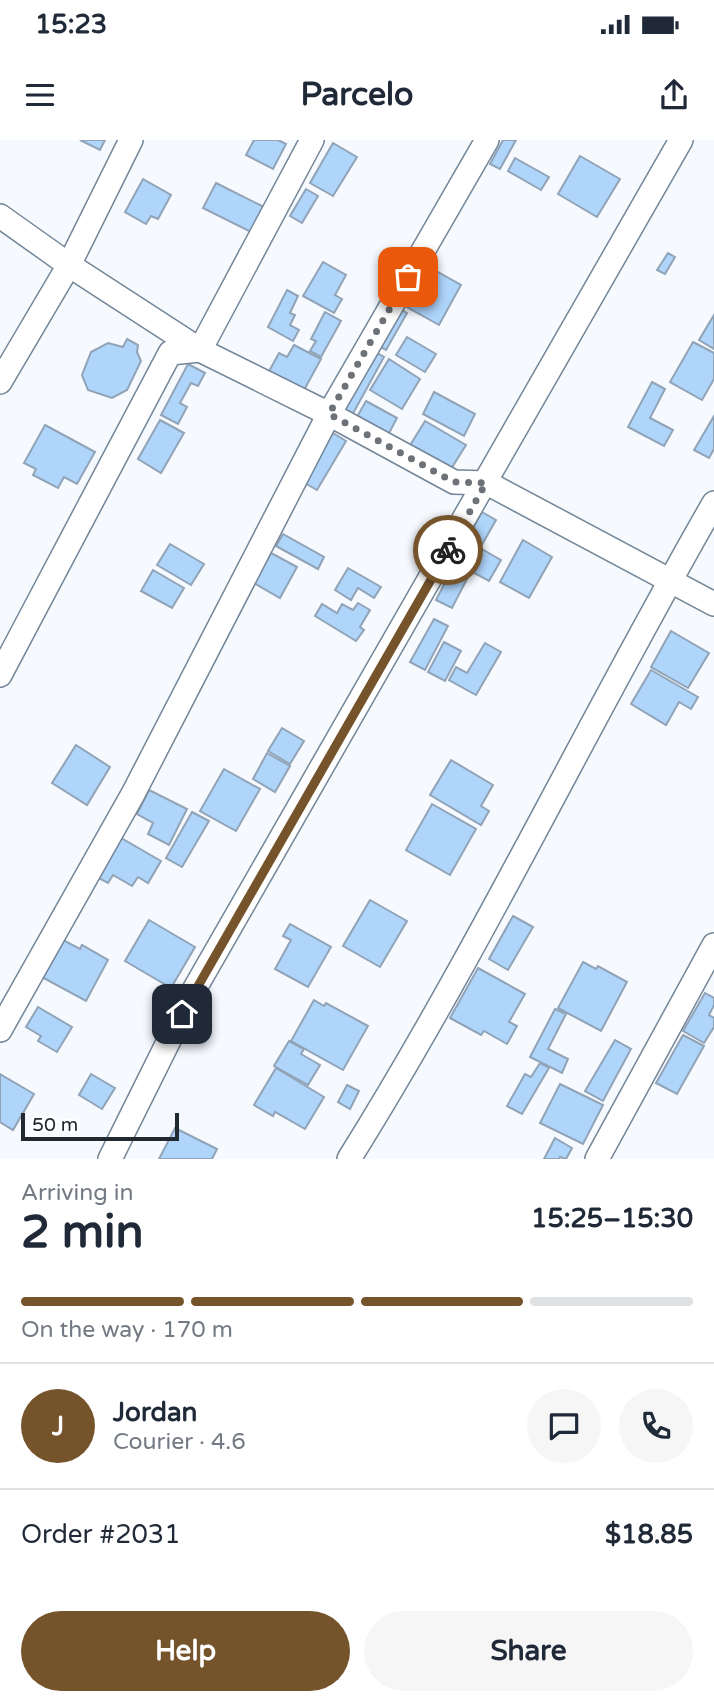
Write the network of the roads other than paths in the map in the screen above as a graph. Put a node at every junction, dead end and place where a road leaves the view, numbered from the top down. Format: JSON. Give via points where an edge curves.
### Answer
{"nodes":[{"id":1,"x":131,"y":140,"type":"edge"},
{"id":2,"x":312,"y":140,"type":"edge"},
{"id":3,"x":487,"y":140,"type":"edge"},
{"id":4,"x":681,"y":140,"type":"edge"},
{"id":5,"x":0,"y":216,"type":"edge"},
{"id":6,"x":69,"y":265,"type":"junction"},
{"id":7,"x":200,"y":350,"type":"junction"},
{"id":8,"x":0,"y":382,"type":"edge"},
{"id":9,"x":329,"y":414,"type":"junction"},
{"id":10,"x":486,"y":483,"type":"junction"},
{"id":11,"x":714,"y":503,"type":"edge"},
{"id":12,"x":670,"y":579,"type":"junction"},
{"id":13,"x":714,"y":604,"type":"edge"},
{"id":14,"x":0,"y":675,"type":"edge"},
{"id":15,"x":714,"y":944,"type":"edge"},
{"id":16,"x":0,"y":1030,"type":"edge"},
{"id":17,"x":110,"y":1159,"type":"edge"},
{"id":18,"x":349,"y":1159,"type":"edge"},
{"id":19,"x":597,"y":1159,"type":"edge"}],
"edges":[{"from":1,"to":6,"type":"street"},
{"from":2,"to":7,"type":"street"},
{"from":3,"to":9,"type":"street"},
{"from":4,"to":10,"type":"street"},
{"from":5,"to":6,"type":"street"},
{"from":6,"to":7,"type":"street"},
{"from":6,"to":8,"type":"street"},
{"from":7,"to":9,"type":"street"},
{"from":7,"to":14,"type":"street","via":[[170,354]]},
{"from":9,"to":10,"type":"street","via":[[454,482]]},
{"from":9,"to":16,"type":"street","via":[[133,794]]},
{"from":10,"to":12,"type":"street"},
{"from":10,"to":17,"type":"street","via":[[194,990]]},
{"from":11,"to":12,"type":"street"},
{"from":12,"to":13,"type":"street"},
{"from":12,"to":18,"type":"street","via":[[524,855]]},
{"from":15,"to":19,"type":"street"}]}
